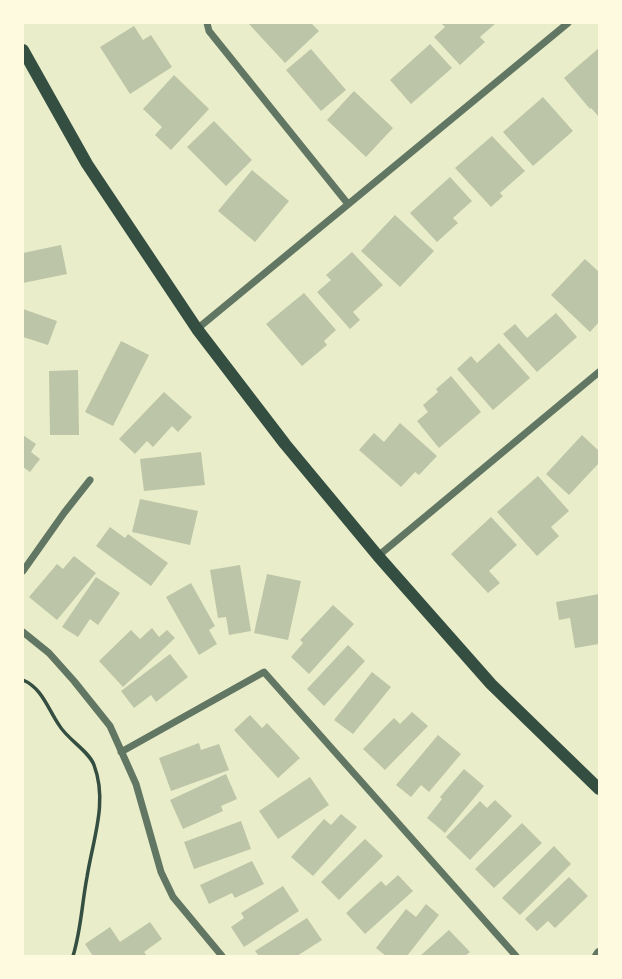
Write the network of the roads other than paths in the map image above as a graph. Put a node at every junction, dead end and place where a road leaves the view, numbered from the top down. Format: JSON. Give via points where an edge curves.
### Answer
{"nodes":[{"id":1,"x":207,"y":23,"type":"edge"},
{"id":2,"x":568,"y":23,"type":"edge"},
{"id":3,"x":23,"y":50,"type":"edge"},
{"id":4,"x":348,"y":204,"type":"junction"},
{"id":5,"x":197,"y":328,"type":"junction"},
{"id":6,"x":599,"y":372,"type":"edge"},
{"id":7,"x":90,"y":480,"type":"dead end"},
{"id":8,"x":378,"y":556,"type":"junction"},
{"id":9,"x":23,"y":571,"type":"edge"},
{"id":10,"x":23,"y":632,"type":"edge"},
{"id":11,"x":121,"y":752,"type":"junction"},
{"id":12,"x":599,"y":789,"type":"edge"},
{"id":13,"x":222,"y":956,"type":"edge"},
{"id":14,"x":516,"y":956,"type":"edge"}],
"edges":[{"from":1,"to":4,"type":"street"},
{"from":2,"to":4,"type":"street"},
{"from":3,"to":5,"type":"main road","via":[[88,163]]},
{"from":4,"to":5,"type":"street"},
{"from":5,"to":8,"type":"main road"},
{"from":6,"to":8,"type":"street"},
{"from":7,"to":9,"type":"street"},
{"from":8,"to":12,"type":"main road","via":[[491,684]]},
{"from":10,"to":11,"type":"street","via":[[74,681],[110,726]]},
{"from":11,"to":13,"type":"street","via":[[173,897]]},
{"from":11,"to":14,"type":"street","via":[[264,673]]}]}
